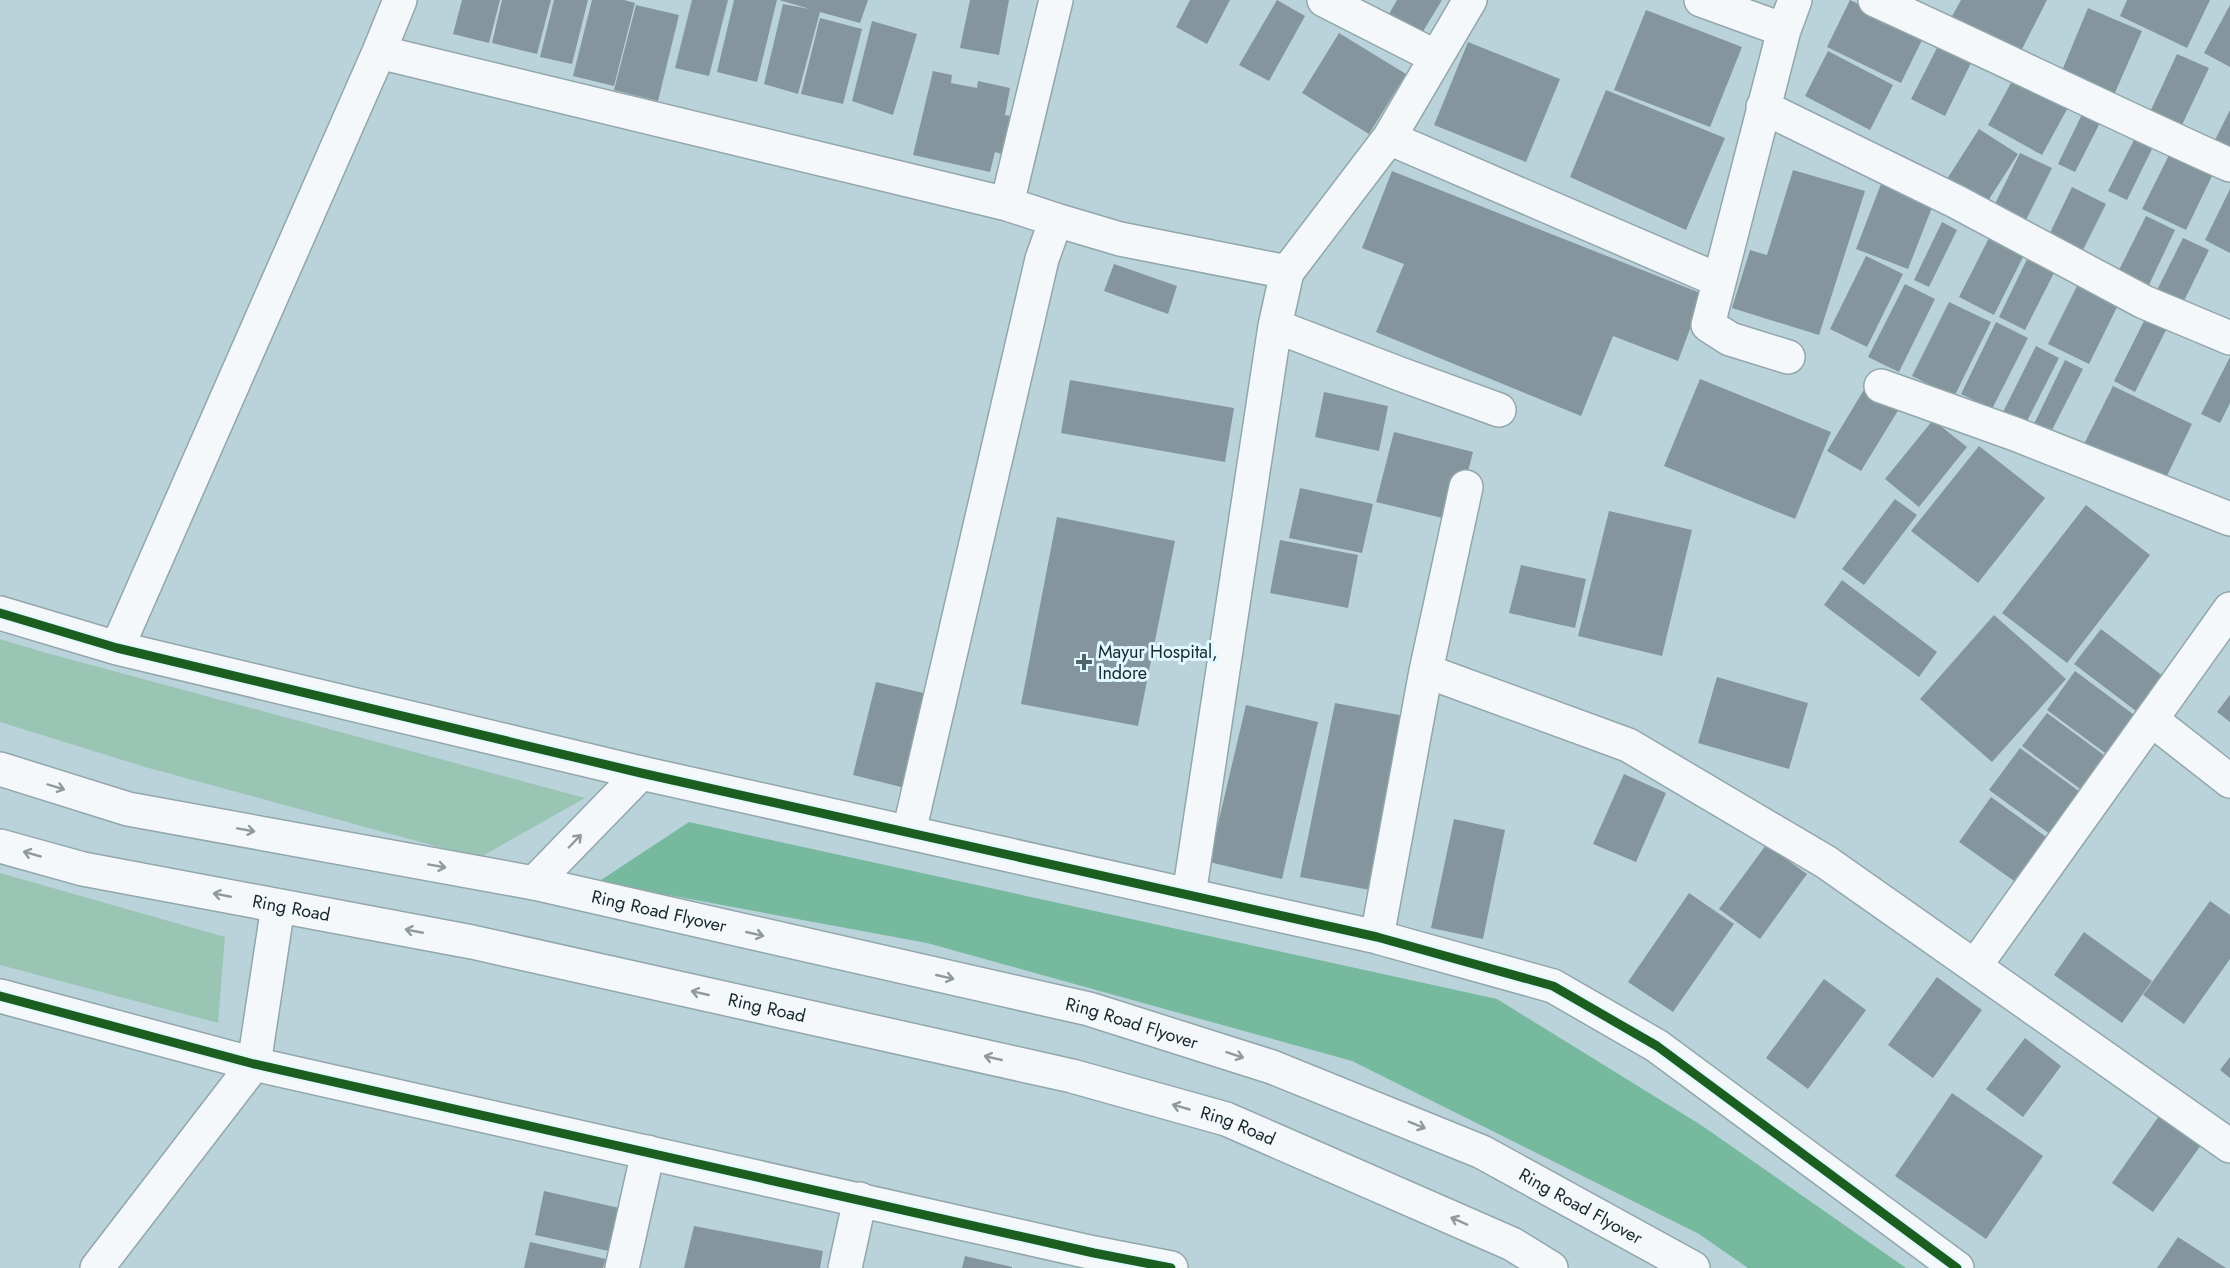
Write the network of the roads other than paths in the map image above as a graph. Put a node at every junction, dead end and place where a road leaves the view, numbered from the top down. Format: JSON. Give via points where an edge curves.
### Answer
{"nodes":[{"id":1,"x":400,"y":0,"type":"edge"},
{"id":2,"x":1056,"y":0,"type":"edge"},
{"id":3,"x":1324,"y":0,"type":"edge"},
{"id":4,"x":1470,"y":0,"type":"edge"},
{"id":5,"x":1701,"y":0,"type":"edge"},
{"id":6,"x":1795,"y":0,"type":"edge"},
{"id":7,"x":1875,"y":0,"type":"edge"},
{"id":8,"x":1784,"y":30,"type":"junction"},
{"id":9,"x":379,"y":52,"type":"junction"},
{"id":10,"x":1436,"y":57,"type":"junction"},
{"id":11,"x":1763,"y":107,"type":"junction"},
{"id":12,"x":1389,"y":138,"type":"junction"},
{"id":13,"x":2230,"y":165,"type":"edge"},
{"id":14,"x":1007,"y":204,"type":"junction"},
{"id":15,"x":1056,"y":220,"type":"junction"},
{"id":16,"x":1287,"y":272,"type":"junction"},
{"id":17,"x":1718,"y":280,"type":"junction"},
{"id":18,"x":1275,"y":326,"type":"junction"},
{"id":19,"x":2230,"y":338,"type":"edge"},
{"id":20,"x":1788,"y":357,"type":"dead end"},
{"id":21,"x":1881,"y":386,"type":"dead end"},
{"id":22,"x":1499,"y":410,"type":"dead end"},
{"id":23,"x":1466,"y":487,"type":"dead end"},
{"id":24,"x":2230,"y":519,"type":"edge"},
{"id":25,"x":2230,"y":609,"type":"edge"},
{"id":26,"x":0,"y":613,"type":"edge"},
{"id":27,"x":117,"y":648,"type":"junction"},
{"id":28,"x":1426,"y":671,"type":"junction"},
{"id":29,"x":2152,"y":720,"type":"junction"},
{"id":30,"x":0,"y":770,"type":"edge"},
{"id":31,"x":641,"y":773,"type":"junction"},
{"id":32,"x":2230,"y":781,"type":"edge"},
{"id":33,"x":909,"y":832,"type":"junction"},
{"id":34,"x":0,"y":846,"type":"edge"},
{"id":35,"x":534,"y":884,"type":"junction"},
{"id":36,"x":1189,"y":895,"type":"junction"},
{"id":37,"x":278,"y":906,"type":"junction"},
{"id":38,"x":1377,"y":937,"type":"junction"},
{"id":39,"x":1975,"y":966,"type":"junction"},
{"id":40,"x":0,"y":996,"type":"edge"},
{"id":41,"x":254,"y":1064,"type":"junction"},
{"id":42,"x":2230,"y":1146,"type":"edge"},
{"id":43,"x":648,"y":1152,"type":"junction"},
{"id":44,"x":860,"y":1199,"type":"junction"},
{"id":45,"x":1514,"y":1256,"type":"edge"},
{"id":46,"x":1092,"y":1261,"type":"edge"},
{"id":47,"x":97,"y":1268,"type":"edge"},
{"id":48,"x":621,"y":1268,"type":"edge"},
{"id":49,"x":845,"y":1268,"type":"edge"},
{"id":50,"x":1171,"y":1268,"type":"edge"},
{"id":51,"x":1551,"y":1268,"type":"edge"},
{"id":52,"x":1693,"y":1268,"type":"edge"},
{"id":53,"x":1957,"y":1268,"type":"edge"}],
"edges":[{"from":1,"to":9,"type":"street"},
{"from":2,"to":14,"type":"street"},
{"from":3,"to":10,"type":"street"},
{"from":4,"to":10,"type":"street"},
{"from":5,"to":8,"type":"street"},
{"from":6,"to":8,"type":"street"},
{"from":7,"to":13,"type":"street"},
{"from":8,"to":11,"type":"street"},
{"from":9,"to":14,"type":"street"},
{"from":9,"to":27,"type":"street"},
{"from":10,"to":12,"type":"street"},
{"from":11,"to":17,"type":"street"},
{"from":11,"to":19,"type":"street","via":[[1955,201],[2144,302]]},
{"from":12,"to":16,"type":"street"},
{"from":12,"to":17,"type":"street"},
{"from":14,"to":15,"type":"street"},
{"from":15,"to":16,"type":"street","via":[[1120,239]]},
{"from":15,"to":33,"type":"street","via":[[1042,260]]},
{"from":16,"to":18,"type":"street"},
{"from":17,"to":20,"type":"street","via":[[1708,325],[1730,339]]},
{"from":18,"to":22,"type":"street"},
{"from":18,"to":36,"type":"street"},
{"from":21,"to":24,"type":"street"},
{"from":23,"to":28,"type":"street"},
{"from":25,"to":29,"type":"street"},
{"from":26,"to":27,"type":"street"},
{"from":27,"to":31,"type":"street"},
{"from":28,"to":38,"type":"street"},
{"from":28,"to":39,"type":"street","via":[[1628,745],[1826,862]]},
{"from":29,"to":32,"type":"street"},
{"from":29,"to":39,"type":"street"},
{"from":30,"to":35,"type":"street","one_way":true,"via":[[128,809]]},
{"from":31,"to":33,"type":"street"},
{"from":35,"to":31,"type":"street","one_way":true},
{"from":33,"to":36,"type":"street"},
{"from":37,"to":34,"type":"street","name":"Ring Road","one_way":true,"via":[[83,869]]},
{"from":35,"to":52,"type":"street","name":"Ring Road Flyover","one_way":true,"via":[[1089,1009],[1272,1067],[1482,1152]]},
{"from":36,"to":38,"type":"street"},
{"from":37,"to":41,"type":"street"},
{"from":45,"to":37,"type":"street","name":"Ring Road","one_way":true,"via":[[1226,1119],[1083,1079],[472,942]]},
{"from":38,"to":53,"type":"street","via":[[1562,991],[1657,1046]]},
{"from":39,"to":42,"type":"street"},
{"from":40,"to":41,"type":"street"},
{"from":41,"to":43,"type":"street"},
{"from":41,"to":47,"type":"street"},
{"from":43,"to":44,"type":"street"},
{"from":43,"to":48,"type":"street"},
{"from":44,"to":46,"type":"street"},
{"from":44,"to":49,"type":"street"},
{"from":45,"to":51,"type":"street"},
{"from":46,"to":50,"type":"street"}]}
